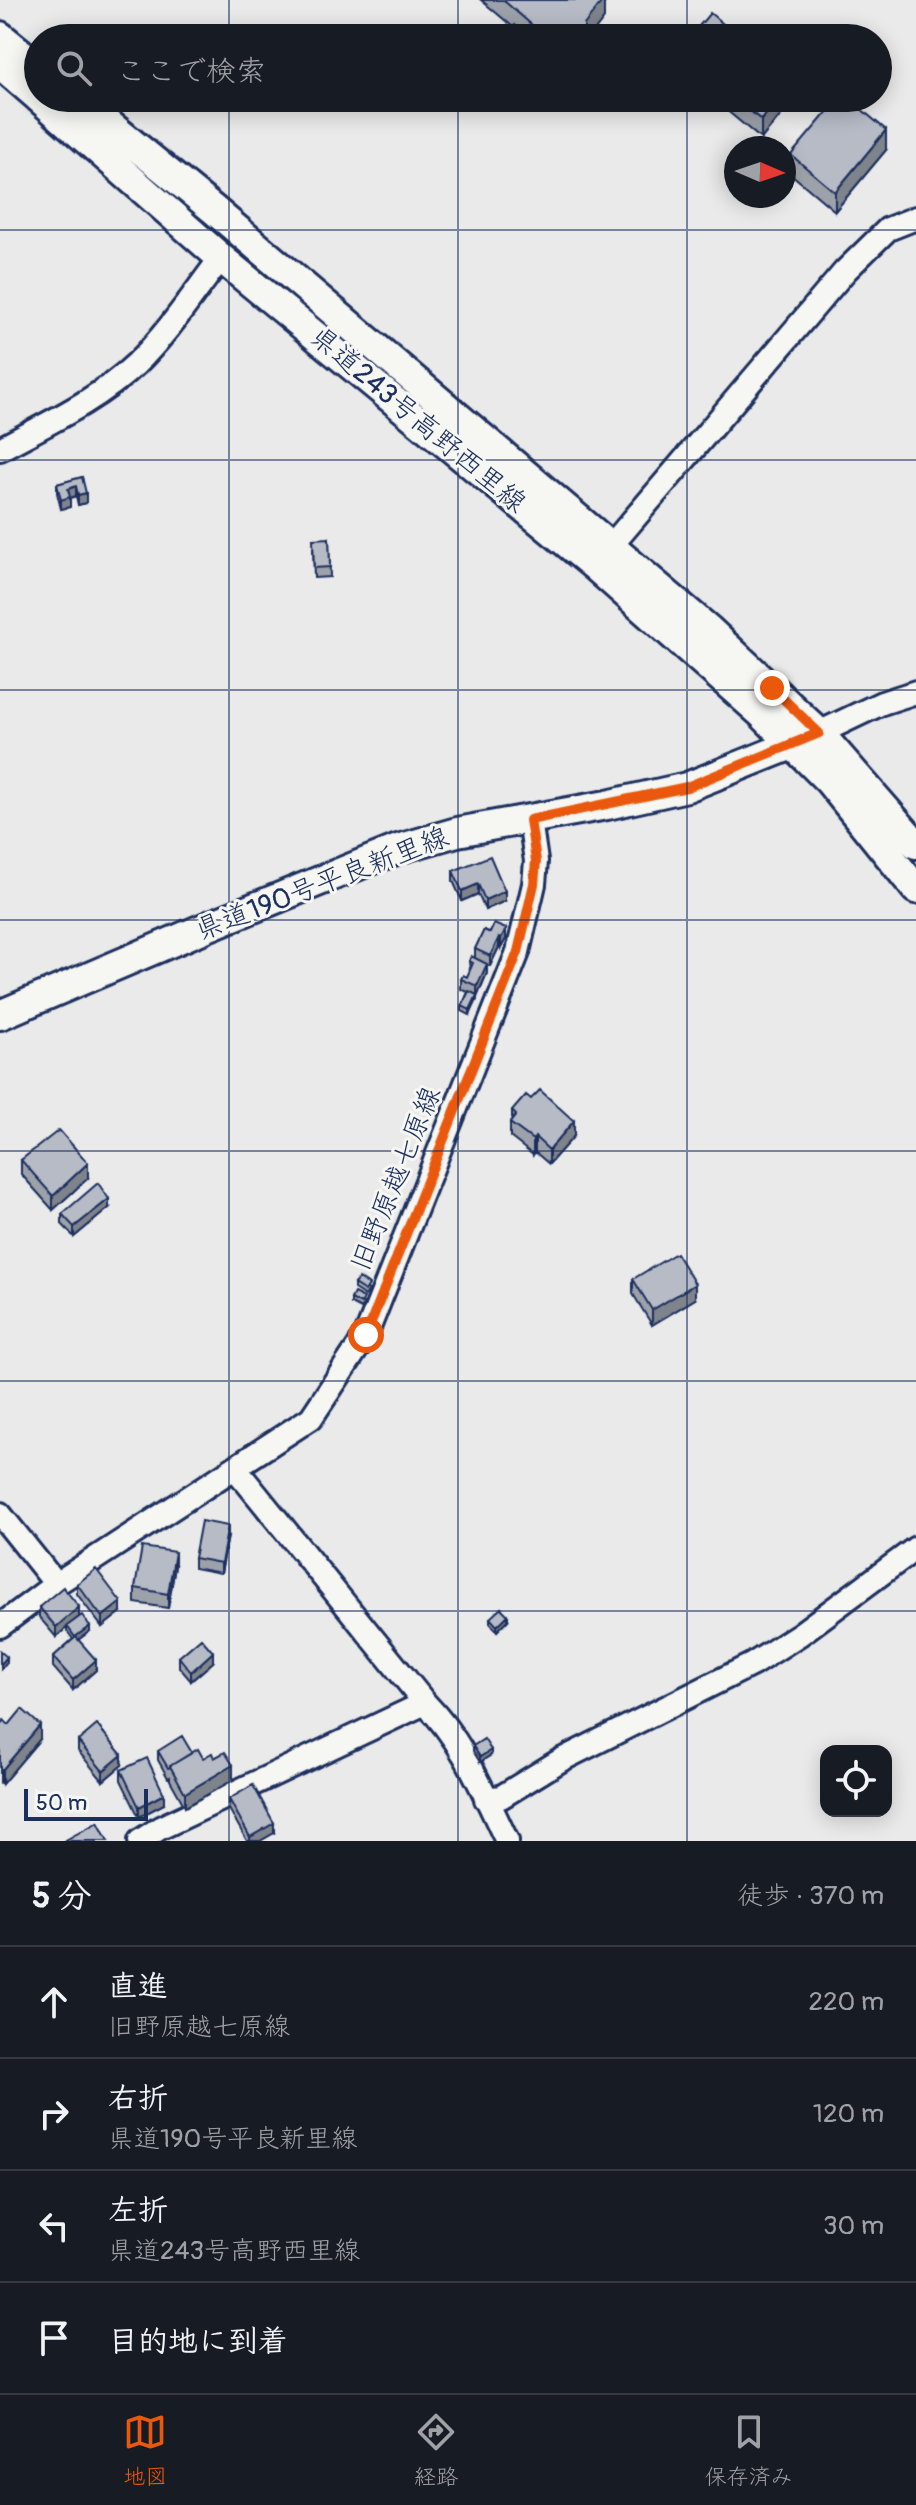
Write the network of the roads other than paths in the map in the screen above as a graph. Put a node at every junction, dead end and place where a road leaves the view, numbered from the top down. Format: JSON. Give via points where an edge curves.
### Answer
{"nodes":[{"id":1,"x":0,"y":36,"type":"edge"},
{"id":2,"x":24,"y":56,"type":"edge"},
{"id":3,"x":0,"y":64,"type":"edge"},
{"id":4,"x":24,"y":85,"type":"edge"},
{"id":5,"x":54,"y":112,"type":"edge"},
{"id":6,"x":94,"y":112,"type":"edge"},
{"id":7,"x":916,"y":218,"type":"edge"},
{"id":8,"x":221,"y":258,"type":"junction"},
{"id":9,"x":0,"y":449,"type":"edge"},
{"id":10,"x":610,"y":547,"type":"junction"},
{"id":11,"x":916,"y":692,"type":"edge"},
{"id":12,"x":807,"y":739,"type":"junction"},
{"id":13,"x":530,"y":820,"type":"junction"},
{"id":14,"x":916,"y":844,"type":"edge"},
{"id":15,"x":916,"y":889,"type":"edge"},
{"id":16,"x":0,"y":1015,"type":"edge"},
{"id":17,"x":235,"y":1468,"type":"junction"},
{"id":18,"x":0,"y":1514,"type":"edge"},
{"id":19,"x":916,"y":1548,"type":"edge"},
{"id":20,"x":56,"y":1584,"type":"junction"},
{"id":21,"x":0,"y":1626,"type":"edge"},
{"id":22,"x":425,"y":1703,"type":"junction"},
{"id":23,"x":486,"y":1799,"type":"junction"},
{"id":24,"x":140,"y":1841,"type":"edge"},
{"id":25,"x":507,"y":1841,"type":"edge"}],
"edges":[{"from":1,"to":2,"type":"main road"},
{"from":3,"to":4,"type":"main road","name":"県道243号高野西里線"},
{"from":5,"to":8,"type":"main road","name":"県道243号高野西里線"},
{"from":6,"to":10,"type":"main road","name":"県道243号高野西里線"},
{"from":7,"to":10,"type":"street","via":[[888,229],[845,271]]},
{"from":8,"to":9,"type":"street","via":[[136,364],[104,390]]},
{"from":8,"to":12,"type":"main road","name":"県道243号高野西里線"},
{"from":10,"to":12,"type":"main road","name":"県道243号高野西里線","via":[[709,630]]},
{"from":11,"to":12,"type":"street"},
{"from":12,"to":13,"type":"main road","name":"県道190号平良新里線","via":[[687,787]]},
{"from":12,"to":14,"type":"main road"},
{"from":12,"to":15,"type":"main road","via":[[829,781]]},
{"from":13,"to":16,"type":"main road","name":"県道190号平良新里線","via":[[398,849]]},
{"from":13,"to":17,"type":"street","name":"旧野原越七原線","via":[[534,884],[518,952],[366,1335],[311,1418]]},
{"from":17,"to":20,"type":"street","name":"旧野原越七原線"},
{"from":17,"to":22,"type":"street"},
{"from":18,"to":20,"type":"street"},
{"from":19,"to":23,"type":"street","via":[[753,1664],[561,1760],[501,1797]]},
{"from":20,"to":21,"type":"street","name":"旧野原越七原線"},
{"from":22,"to":23,"type":"street","via":[[478,1776]]},
{"from":22,"to":24,"type":"street"},
{"from":23,"to":25,"type":"street"}]}
